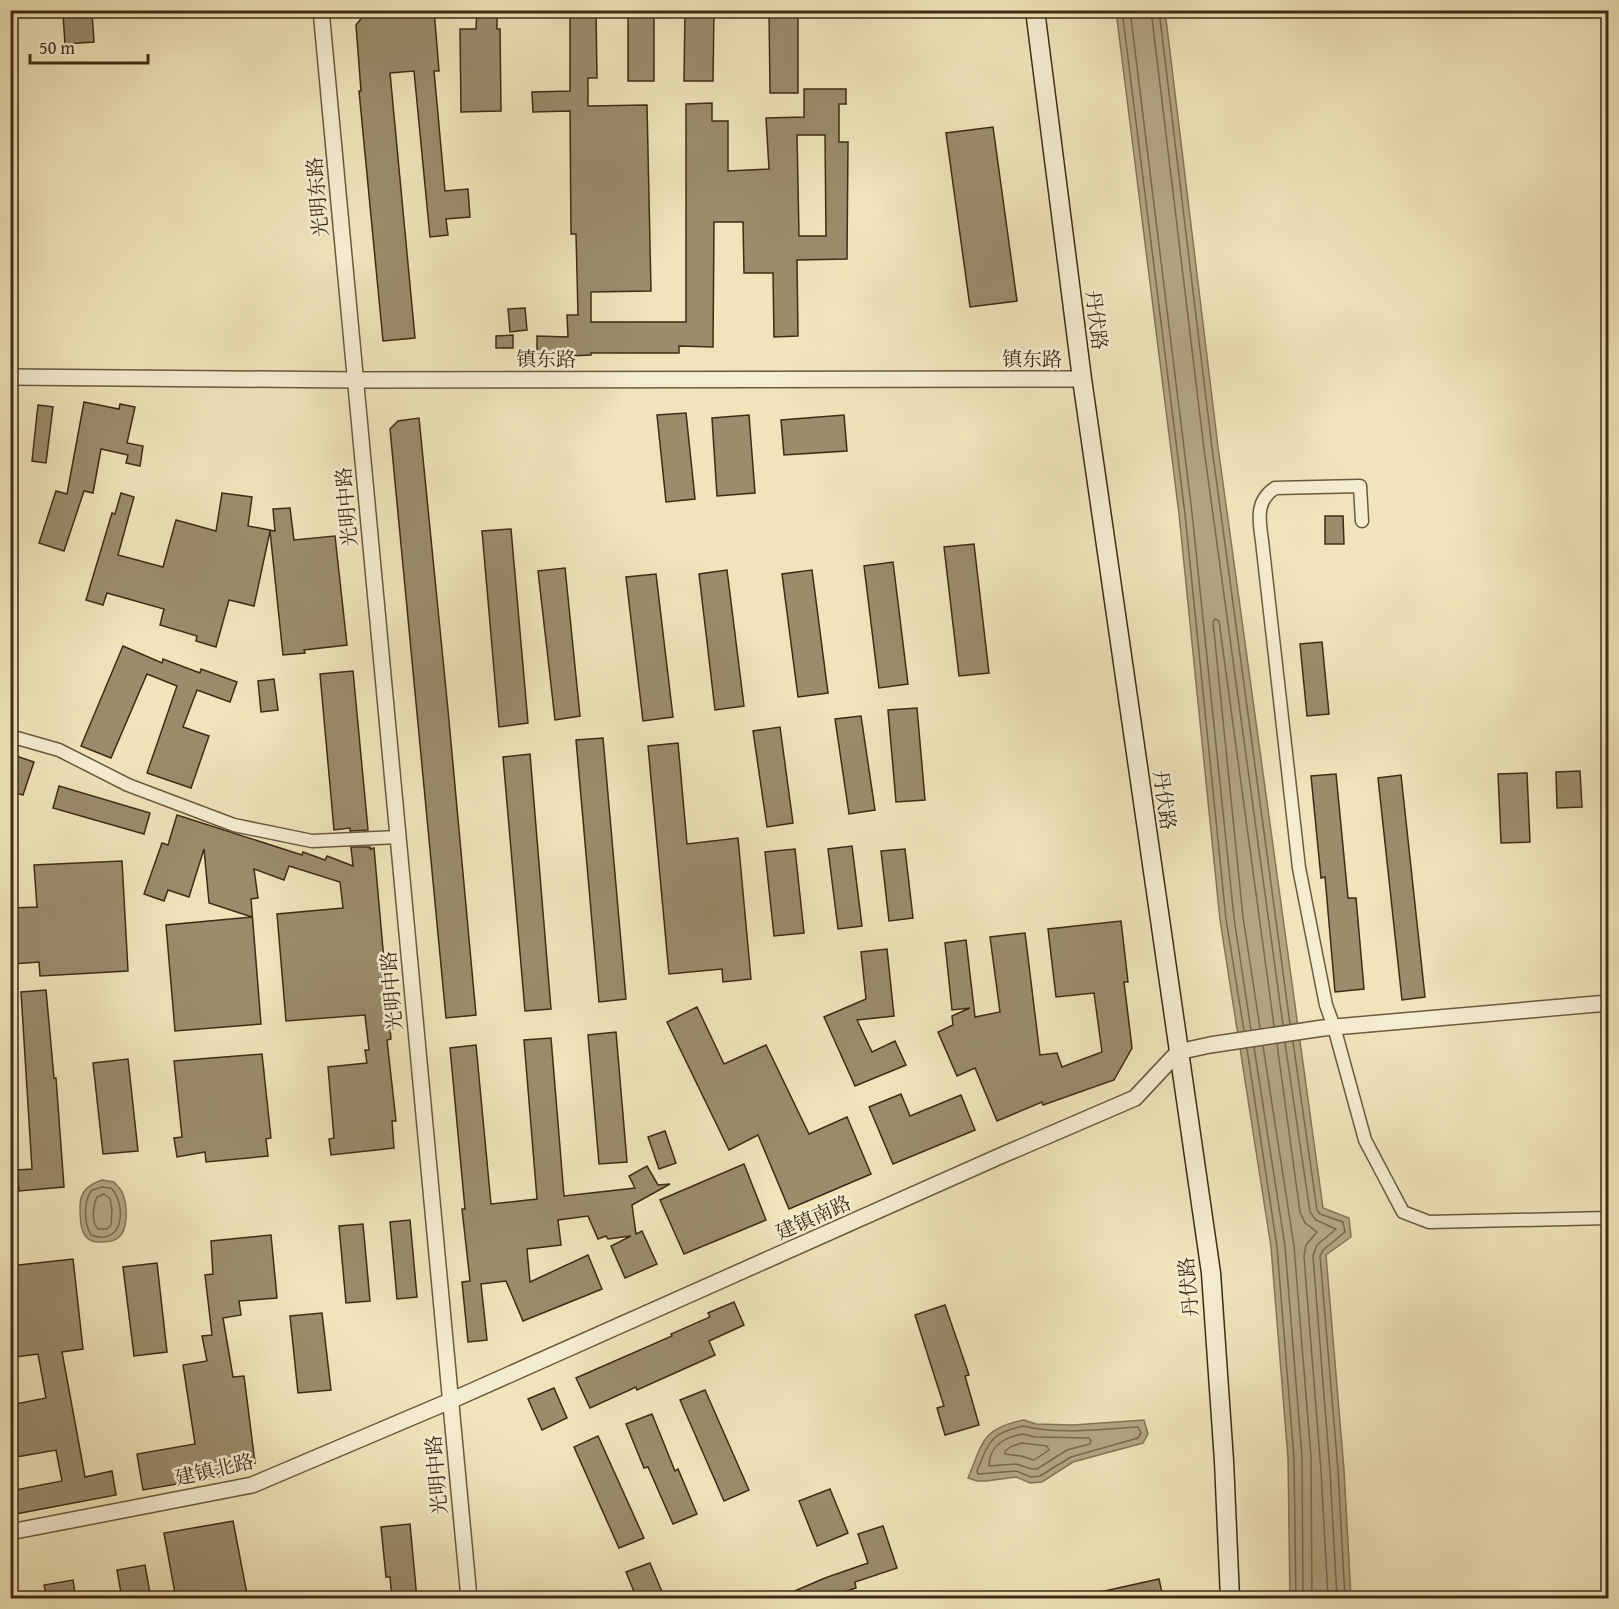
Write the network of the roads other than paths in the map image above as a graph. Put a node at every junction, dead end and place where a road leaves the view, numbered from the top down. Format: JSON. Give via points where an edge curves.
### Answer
{"nodes":[{"id":1,"x":321,"y":10,"type":"edge"},
{"id":2,"x":1035,"y":10,"type":"edge"},
{"id":3,"x":10,"y":377,"type":"edge"},
{"id":4,"x":1082,"y":379,"type":"junction"},
{"id":5,"x":356,"y":380,"type":"junction"},
{"id":6,"x":1362,"y":521,"type":"dead end"},
{"id":7,"x":10,"y":736,"type":"edge"},
{"id":8,"x":398,"y":837,"type":"junction"},
{"id":9,"x":1608,"y":1003,"type":"edge"},
{"id":10,"x":1335,"y":1027,"type":"junction"},
{"id":11,"x":1178,"y":1052,"type":"junction"},
{"id":12,"x":1608,"y":1218,"type":"edge"},
{"id":13,"x":450,"y":1401,"type":"junction"},
{"id":14,"x":10,"y":1532,"type":"edge"},
{"id":15,"x":469,"y":1599,"type":"edge"},
{"id":16,"x":1230,"y":1599,"type":"edge"}],
"edges":[{"from":1,"to":5,"type":"street","name":"光明东路"},
{"from":2,"to":4,"type":"main road","name":"丹伏路"},
{"from":3,"to":5,"type":"street","name":"镇东路"},
{"from":4,"to":5,"type":"street","name":"镇东路"},
{"from":4,"to":11,"type":"main road","name":"丹伏路"},
{"from":5,"to":8,"type":"street","name":"光明中路"},
{"from":6,"to":10,"type":"street","via":[[1360,486],[1275,488],[1259,505],[1299,868],[1326,1005]]},
{"from":7,"to":8,"type":"street","via":[[59,750],[128,785],[234,825],[312,841]]},
{"from":8,"to":13,"type":"street","name":"光明中路"},
{"from":9,"to":10,"type":"street"},
{"from":10,"to":11,"type":"street"},
{"from":10,"to":12,"type":"street","via":[[1365,1140],[1403,1212],[1429,1221]]},
{"from":11,"to":13,"type":"street","name":"建镇南路","via":[[1135,1098]]},
{"from":11,"to":16,"type":"main road","name":"丹伏路","via":[[1211,1273]]},
{"from":13,"to":14,"type":"street","name":"建镇北路","via":[[252,1485]]},
{"from":13,"to":15,"type":"street","name":"光明中路"}]}
